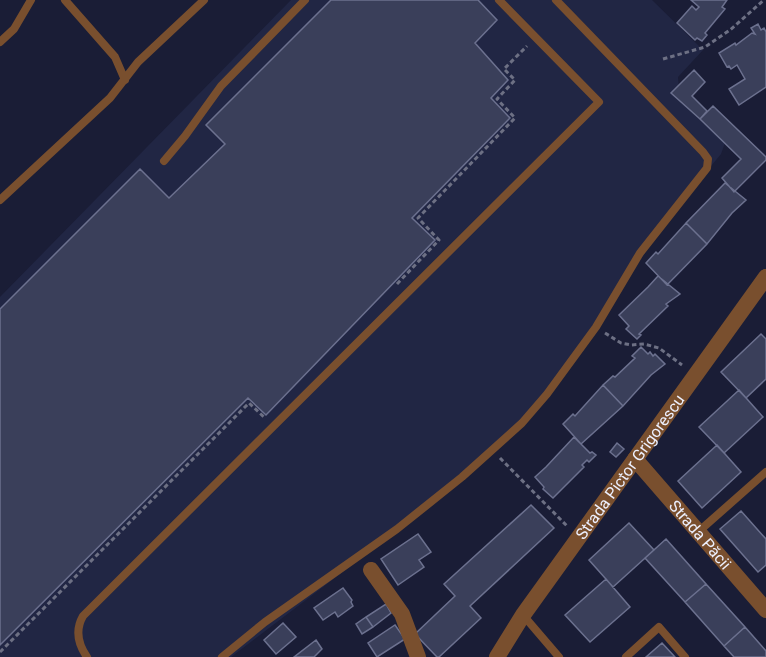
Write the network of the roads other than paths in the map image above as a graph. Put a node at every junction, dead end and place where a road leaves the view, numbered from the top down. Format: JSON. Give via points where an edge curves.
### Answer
{"nodes":[{"id":1,"x":31,"y":0,"type":"edge"},
{"id":2,"x":65,"y":0,"type":"edge"},
{"id":3,"x":204,"y":0,"type":"edge"},
{"id":4,"x":305,"y":0,"type":"edge"},
{"id":5,"x":556,"y":0,"type":"edge"},
{"id":6,"x":503,"y":1,"type":"edge"},
{"id":7,"x":0,"y":42,"type":"edge"},
{"id":8,"x":125,"y":80,"type":"junction"},
{"id":9,"x":164,"y":161,"type":"dead end"},
{"id":10,"x":0,"y":201,"type":"edge"},
{"id":11,"x":766,"y":277,"type":"edge"},
{"id":12,"x":635,"y":459,"type":"junction"},
{"id":13,"x":765,"y":475,"type":"edge"},
{"id":14,"x":697,"y":532,"type":"junction"},
{"id":15,"x":371,"y":570,"type":"dead end"},
{"id":16,"x":766,"y":610,"type":"edge"},
{"id":17,"x":523,"y":615,"type":"junction"},
{"id":18,"x":87,"y":657,"type":"edge"},
{"id":19,"x":222,"y":657,"type":"edge"},
{"id":20,"x":418,"y":657,"type":"edge"},
{"id":21,"x":497,"y":657,"type":"edge"},
{"id":22,"x":559,"y":657,"type":"edge"},
{"id":23,"x":626,"y":657,"type":"edge"},
{"id":24,"x":685,"y":657,"type":"edge"}],
"edges":[{"from":1,"to":7,"type":"lane","via":[[14,29]]},
{"from":2,"to":8,"type":"lane","via":[[115,57]]},
{"from":3,"to":8,"type":"lane","via":[[138,62]]},
{"from":4,"to":9,"type":"lane","via":[[221,86]]},
{"from":5,"to":19,"type":"lane","via":[[704,152],[707,168],[640,253],[596,327],[522,423],[397,529]]},
{"from":6,"to":18,"type":"lane","via":[[599,102],[83,616],[78,633]]},
{"from":8,"to":10,"type":"lane"},
{"from":11,"to":12,"type":"street","name":"Strada Pictor Grigorescu"},
{"from":12,"to":14,"type":"street","name":"Strada Păcii"},
{"from":12,"to":17,"type":"street","name":"Strada Pictor Grigorescu"},
{"from":13,"to":14,"type":"lane"},
{"from":14,"to":16,"type":"street","name":"Strada Păcii"},
{"from":15,"to":20,"type":"street","via":[[402,614]]},
{"from":17,"to":21,"type":"street","name":"Strada Pictor Grigorescu"},
{"from":17,"to":22,"type":"lane"},
{"from":23,"to":24,"type":"lane","via":[[660,627]]}]}
